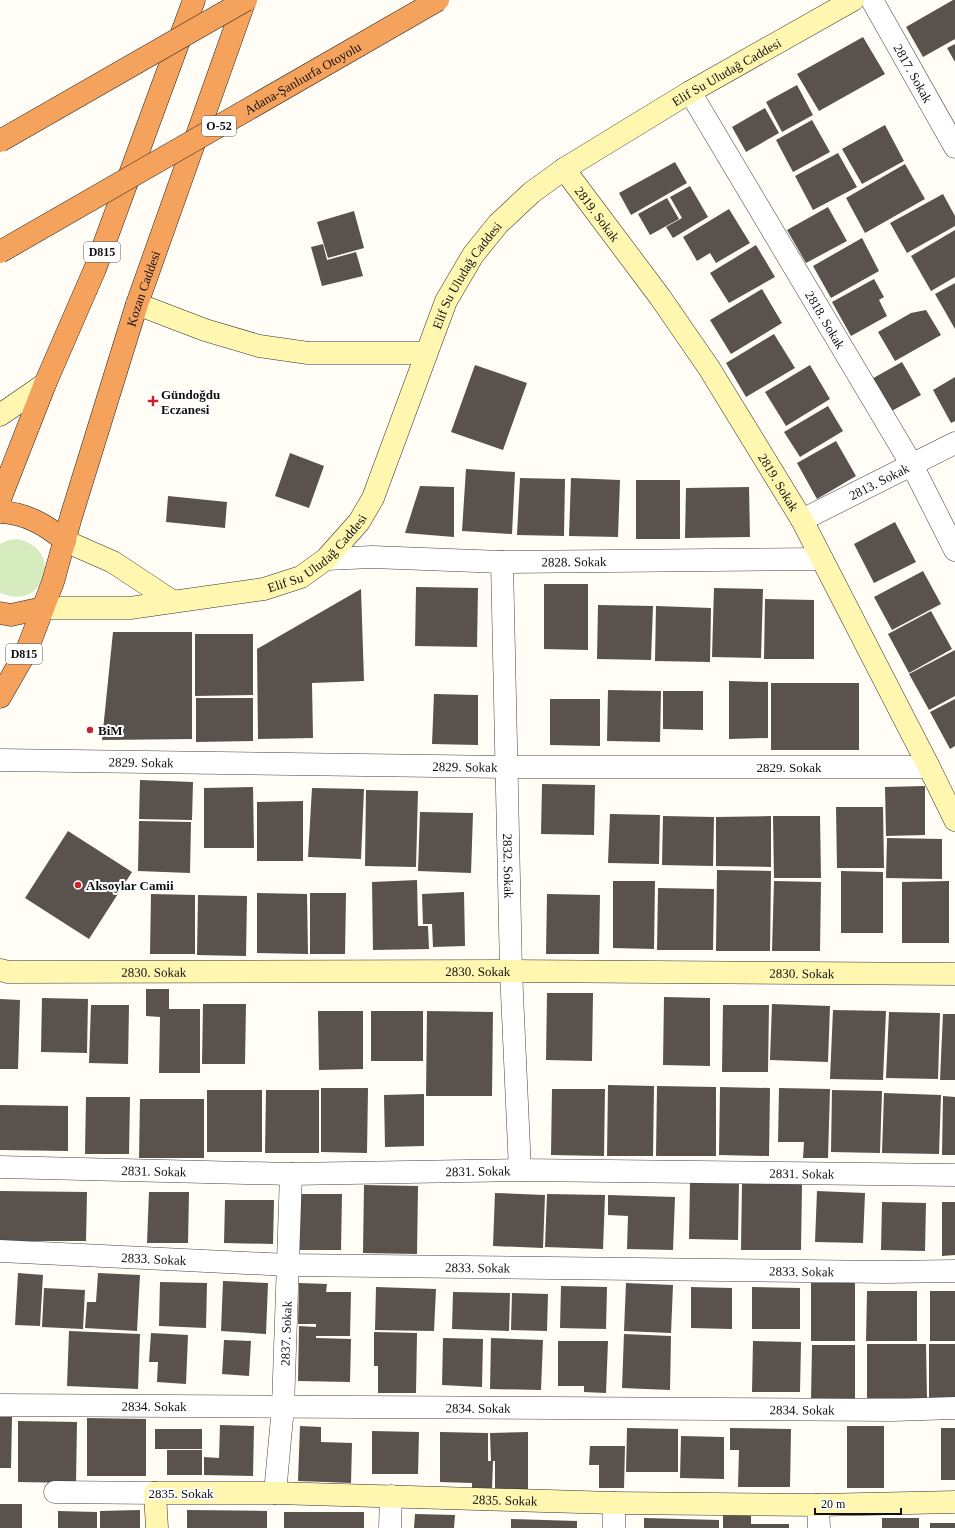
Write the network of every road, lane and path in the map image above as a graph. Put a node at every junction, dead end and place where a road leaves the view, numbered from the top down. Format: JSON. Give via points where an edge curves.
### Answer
{"nodes":[{"id":1,"x":194,"y":0,"type":"edge"},
{"id":2,"x":245,"y":0,"type":"edge"},
{"id":3,"x":438,"y":0,"type":"edge"},
{"id":4,"x":853,"y":0,"type":"edge"},
{"id":5,"x":872,"y":0,"type":"edge"},
{"id":6,"x":690,"y":92,"type":"junction"},
{"id":7,"x":0,"y":141,"type":"edge"},
{"id":8,"x":955,"y":147,"type":"edge"},
{"id":9,"x":564,"y":169,"type":"junction"},
{"id":10,"x":0,"y":252,"type":"edge"},
{"id":11,"x":137,"y":304,"type":"junction"},
{"id":12,"x":426,"y":353,"type":"junction"},
{"id":13,"x":45,"y":384,"type":"junction"},
{"id":14,"x":0,"y":415,"type":"edge"},
{"id":15,"x":955,"y":443,"type":"edge"},
{"id":16,"x":912,"y":465,"type":"junction"},
{"id":17,"x":0,"y":500,"type":"edge"},
{"id":18,"x":0,"y":512,"type":"edge"},
{"id":19,"x":802,"y":520,"type":"junction"},
{"id":20,"x":65,"y":541,"type":"junction"},
{"id":21,"x":955,"y":550,"type":"edge"},
{"id":22,"x":326,"y":559,"type":"junction"},
{"id":23,"x":822,"y":559,"type":"junction"},
{"id":24,"x":502,"y":562,"type":"junction"},
{"id":25,"x":172,"y":601,"type":"junction"},
{"id":26,"x":43,"y":608,"type":"junction"},
{"id":27,"x":0,"y":613,"type":"edge"},
{"id":28,"x":0,"y":697,"type":"edge"},
{"id":29,"x":0,"y":760,"type":"edge"},
{"id":30,"x":507,"y":767,"type":"junction"},
{"id":31,"x":929,"y":767,"type":"junction"},
{"id":32,"x":955,"y":820,"type":"edge"},
{"id":33,"x":0,"y":970,"type":"edge"},
{"id":34,"x":511,"y":971,"type":"junction"},
{"id":35,"x":955,"y":974,"type":"edge"},
{"id":36,"x":0,"y":1167,"type":"edge"},
{"id":37,"x":520,"y":1170,"type":"junction"},
{"id":38,"x":290,"y":1174,"type":"junction"},
{"id":39,"x":955,"y":1175,"type":"edge"},
{"id":40,"x":0,"y":1251,"type":"edge"},
{"id":41,"x":288,"y":1265,"type":"junction"},
{"id":42,"x":955,"y":1271,"type":"edge"},
{"id":43,"x":0,"y":1405,"type":"edge"},
{"id":44,"x":283,"y":1407,"type":"junction"},
{"id":45,"x":955,"y":1408,"type":"edge"},
{"id":46,"x":55,"y":1492,"type":"dead end"},
{"id":47,"x":155,"y":1493,"type":"junction"},
{"id":48,"x":275,"y":1493,"type":"junction"},
{"id":49,"x":390,"y":1496,"type":"junction"},
{"id":50,"x":955,"y":1502,"type":"edge"},
{"id":51,"x":614,"y":1503,"type":"junction"},
{"id":52,"x":818,"y":1505,"type":"junction"},
{"id":53,"x":157,"y":1528,"type":"edge"},
{"id":54,"x":390,"y":1528,"type":"edge"},
{"id":55,"x":614,"y":1528,"type":"edge"},
{"id":56,"x":819,"y":1528,"type":"edge"}],
"edges":[{"from":1,"to":13,"type":"highway","number":"D815","via":[[95,269]]},
{"from":2,"to":7,"type":"highway","bridge":true},
{"from":2,"to":11,"type":"highway","name":"Kozan Caddesi","number":"D815"},
{"from":3,"to":10,"type":"highway","name":"Adana-Şanlıurfa Otoyolu","number":"O-52","bridge":true},
{"from":4,"to":6,"type":"street","name":"Elif Su Uludağ Caddesi"},
{"from":5,"to":8,"type":"street","name":"2817. Sokak"},
{"from":6,"to":9,"type":"street","name":"Elif Su Uludağ Caddesi"},
{"from":6,"to":16,"type":"street","name":"2818. Sokak"},
{"from":9,"to":12,"type":"street","name":"Elif Su Uludağ Caddesi","via":[[531,193],[498,224],[473,255],[446,301]]},
{"from":9,"to":19,"type":"street","name":"2819. Sokak","via":[[660,297],[709,368]]},
{"from":11,"to":12,"type":"street","via":[[206,330],[259,346],[308,353]]},
{"from":11,"to":20,"type":"highway","name":"Kozan Caddesi","number":"D815"},
{"from":12,"to":22,"type":"street","name":"Elif Su Uludağ Caddesi","via":[[373,498],[360,522]]},
{"from":13,"to":14,"type":"street"},
{"from":13,"to":17,"type":"highway","number":"D815"},
{"from":15,"to":16,"type":"street","name":"2813. Sokak"},
{"from":16,"to":19,"type":"street","name":"2813. Sokak"},
{"from":16,"to":21,"type":"street","name":"2818. Sokak"},
{"from":18,"to":20,"type":"highway","via":[[24,516],[39,522]]},
{"from":19,"to":23,"type":"street","name":"2819. Sokak"},
{"from":20,"to":25,"type":"street","via":[[113,562]]},
{"from":20,"to":26,"type":"highway","name":"Kozan Caddesi","number":"D815"},
{"from":22,"to":24,"type":"street","name":"2828. Sokak","via":[[372,557]]},
{"from":22,"to":25,"type":"street","name":"Elif Su Uludağ Caddesi","via":[[301,577],[264,588]]},
{"from":23,"to":24,"type":"street","name":"2828. Sokak"},
{"from":23,"to":31,"type":"street","name":"2819. Sokak"},
{"from":24,"to":30,"type":"street","name":"2832. Sokak"},
{"from":25,"to":26,"type":"street","name":"Elif Su Uludağ Caddesi","via":[[130,608]]},
{"from":26,"to":27,"type":"highway","via":[[11,615]]},
{"from":26,"to":28,"type":"highway","number":"D815","via":[[27,650]]},
{"from":29,"to":30,"type":"street","name":"2829. Sokak"},
{"from":30,"to":31,"type":"street","name":"2829. Sokak"},
{"from":30,"to":34,"type":"street","name":"2832. Sokak"},
{"from":31,"to":32,"type":"street","name":"2819. Sokak"},
{"from":33,"to":34,"type":"street","name":"2830. Sokak"},
{"from":34,"to":35,"type":"street","name":"2830. Sokak"},
{"from":34,"to":37,"type":"street","name":"2832. Sokak"},
{"from":36,"to":38,"type":"street","name":"2831. Sokak"},
{"from":37,"to":38,"type":"street","name":"2831. Sokak"},
{"from":37,"to":39,"type":"street","name":"2831. Sokak"},
{"from":38,"to":41,"type":"street","name":"2837. Sokak"},
{"from":40,"to":41,"type":"street","name":"2833. Sokak"},
{"from":41,"to":42,"type":"street","name":"2833. Sokak"},
{"from":41,"to":44,"type":"street","name":"2837. Sokak"},
{"from":43,"to":44,"type":"street","name":"2834. Sokak"},
{"from":44,"to":45,"type":"street","name":"2834. Sokak","via":[[893,1410]]},
{"from":44,"to":48,"type":"street","name":"2837. Sokak"},
{"from":46,"to":47,"type":"street","name":"2835. Sokak"},
{"from":47,"to":48,"type":"street","name":"2835. Sokak"},
{"from":47,"to":53,"type":"street"},
{"from":48,"to":49,"type":"street","name":"2835. Sokak"},
{"from":49,"to":51,"type":"street","name":"2835. Sokak"},
{"from":49,"to":54,"type":"street"},
{"from":50,"to":52,"type":"street","name":"2835. Sokak"},
{"from":51,"to":52,"type":"street","name":"2835. Sokak"},
{"from":51,"to":55,"type":"street"},
{"from":52,"to":56,"type":"street"}]}
